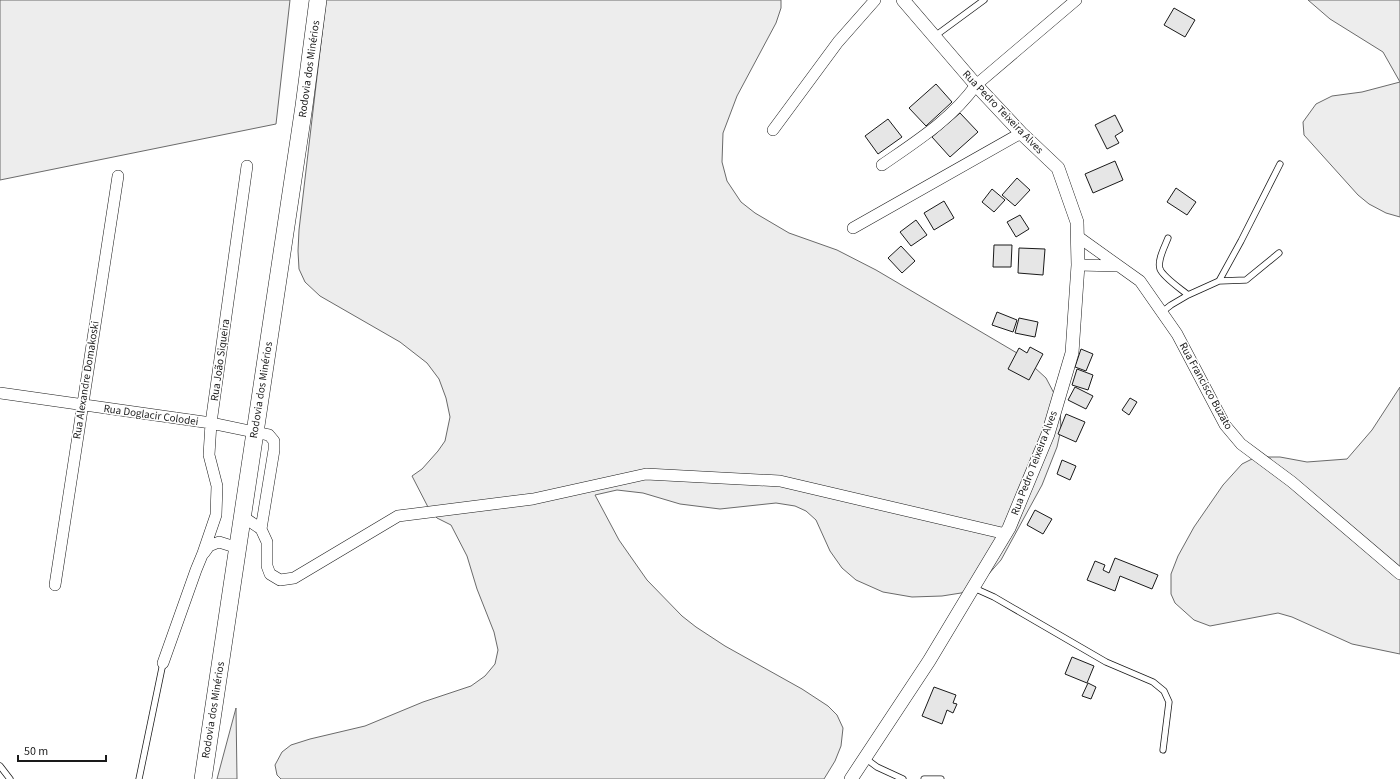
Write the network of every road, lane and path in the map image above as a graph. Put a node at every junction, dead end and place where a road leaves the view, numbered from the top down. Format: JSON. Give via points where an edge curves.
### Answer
{"nodes":[{"id":1,"x":318,"y":0,"type":"edge"},
{"id":2,"x":875,"y":0,"type":"edge"},
{"id":3,"x":903,"y":0,"type":"edge"},
{"id":4,"x":984,"y":0,"type":"edge"},
{"id":5,"x":1076,"y":0,"type":"edge"},
{"id":6,"x":935,"y":36,"type":"junction"},
{"id":7,"x":976,"y":85,"type":"junction"},
{"id":8,"x":773,"y":130,"type":"dead end"},
{"id":9,"x":1021,"y":133,"type":"junction"},
{"id":10,"x":1280,"y":164,"type":"dead end"},
{"id":11,"x":882,"y":165,"type":"dead end"},
{"id":12,"x":247,"y":166,"type":"dead end"},
{"id":13,"x":118,"y":176,"type":"dead end"},
{"id":14,"x":853,"y":228,"type":"dead end"},
{"id":15,"x":1077,"y":236,"type":"junction"},
{"id":16,"x":1168,"y":238,"type":"dead end"},
{"id":17,"x":1279,"y":253,"type":"dead end"},
{"id":18,"x":1078,"y":265,"type":"junction"},
{"id":19,"x":1118,"y":266,"type":"junction"},
{"id":20,"x":1218,"y":281,"type":"junction"},
{"id":21,"x":1188,"y":295,"type":"junction"},
{"id":22,"x":1162,"y":312,"type":"junction"},
{"id":23,"x":0,"y":393,"type":"edge"},
{"id":24,"x":82,"y":405,"type":"junction"},
{"id":25,"x":211,"y":423,"type":"junction"},
{"id":26,"x":255,"y":432,"type":"junction"},
{"id":27,"x":242,"y":516,"type":"junction"},
{"id":28,"x":261,"y":528,"type":"junction"},
{"id":29,"x":1006,"y":534,"type":"junction"},
{"id":30,"x":238,"y":548,"type":"junction"},
{"id":31,"x":203,"y":553,"type":"junction"},
{"id":32,"x":1400,"y":574,"type":"edge"},
{"id":33,"x":54,"y":585,"type":"dead end"},
{"id":34,"x":974,"y":588,"type":"junction"},
{"id":35,"x":163,"y":663,"type":"joint"},
{"id":36,"x":1163,"y":750,"type":"dead end"},
{"id":37,"x":864,"y":758,"type":"junction"},
{"id":38,"x":0,"y":766,"type":"edge"},
{"id":39,"x":10,"y":779,"type":"edge"},
{"id":40,"x":139,"y":779,"type":"edge"},
{"id":41,"x":203,"y":779,"type":"edge"},
{"id":42,"x":851,"y":779,"type":"edge"},
{"id":43,"x":903,"y":779,"type":"edge"},
{"id":44,"x":924,"y":779,"type":"edge"},
{"id":45,"x":941,"y":779,"type":"edge"}],
"edges":[{"from":1,"to":26,"type":"main road","name":"Rodovia dos Minérios"},
{"from":2,"to":8,"type":"street","via":[[838,42]]},
{"from":3,"to":6,"type":"street","name":"Rua Pedro Teixeira Alves"},
{"from":4,"to":6,"type":"lane"},
{"from":5,"to":7,"type":"street"},
{"from":6,"to":7,"type":"street","name":"Rua Pedro Teixeira Alves"},
{"from":7,"to":9,"type":"street","name":"Rua Pedro Teixeira Alves"},
{"from":7,"to":11,"type":"street","via":[[966,99],[932,130]]},
{"from":9,"to":14,"type":"street"},
{"from":9,"to":15,"type":"street","name":"Rua Pedro Teixeira Alves","via":[[1058,168],[1077,222]]},
{"from":10,"to":20,"type":"lane"},
{"from":12,"to":25,"type":"street","name":"Rua João Siqueira"},
{"from":13,"to":24,"type":"street","name":"Rua Alexandre Domakoski"},
{"from":15,"to":18,"type":"street","name":"Rua Pedro Teixeira Alves"},
{"from":15,"to":19,"type":"street","name":"Rua Francisco Buzato"},
{"from":16,"to":21,"type":"lane","via":[[1160,269]]},
{"from":17,"to":20,"type":"lane","via":[[1246,280]]},
{"from":18,"to":19,"type":"street"},
{"from":18,"to":29,"type":"street","name":"Rua Pedro Teixeira Alves","via":[[1072,353],[1048,434]]},
{"from":19,"to":22,"type":"street","name":"Rua Francisco Buzato","via":[[1140,281]]},
{"from":20,"to":21,"type":"lane"},
{"from":21,"to":22,"type":"lane"},
{"from":22,"to":32,"type":"street","name":"Rua Francisco Buzato","via":[[1177,334],[1225,425],[1240,444],[1292,482]]},
{"from":23,"to":24,"type":"street","name":"Rua Doglacir Colodei"},
{"from":24,"to":25,"type":"street","name":"Rua Doglacir Colodei"},
{"from":24,"to":33,"type":"street","name":"Rua Alexandre Domakoski"},
{"from":25,"to":26,"type":"street","name":"Rua Doglacir Colodei"},
{"from":25,"to":31,"type":"street","name":"Rua João Siqueira","via":[[209,455],[217,486],[216,515]]},
{"from":26,"to":27,"type":"main road","name":"Rodovia dos Minérios"},
{"from":26,"to":28,"type":"street","name":"Rua Doglacir Colodei","via":[[268,435],[274,441]]},
{"from":27,"to":28,"type":"street"},
{"from":27,"to":30,"type":"main road","name":"Rodovia dos Minérios"},
{"from":28,"to":29,"type":"street","via":[[267,542],[267,566],[270,574],[280,580],[294,578],[398,516],[534,499],[646,474],[780,482]]},
{"from":29,"to":34,"type":"street","name":"Rua Pedro Teixeira Alves"},
{"from":30,"to":31,"type":"street","via":[[219,542]]},
{"from":30,"to":41,"type":"main road","name":"Rodovia dos Minérios"},
{"from":31,"to":35,"type":"street","name":"Rua João Siqueira"},
{"from":34,"to":36,"type":"lane","via":[[1106,662],[1153,682],[1164,691],[1169,702]]},
{"from":34,"to":37,"type":"street","name":"Rua Pedro Teixeira Alves","via":[[929,662]]},
{"from":35,"to":40,"type":"lane"},
{"from":37,"to":42,"type":"street","name":"Rua Pedro Teixeira Alves"},
{"from":37,"to":43,"type":"lane"},
{"from":38,"to":39,"type":"lane"},
{"from":44,"to":45,"type":"lane"}]}
